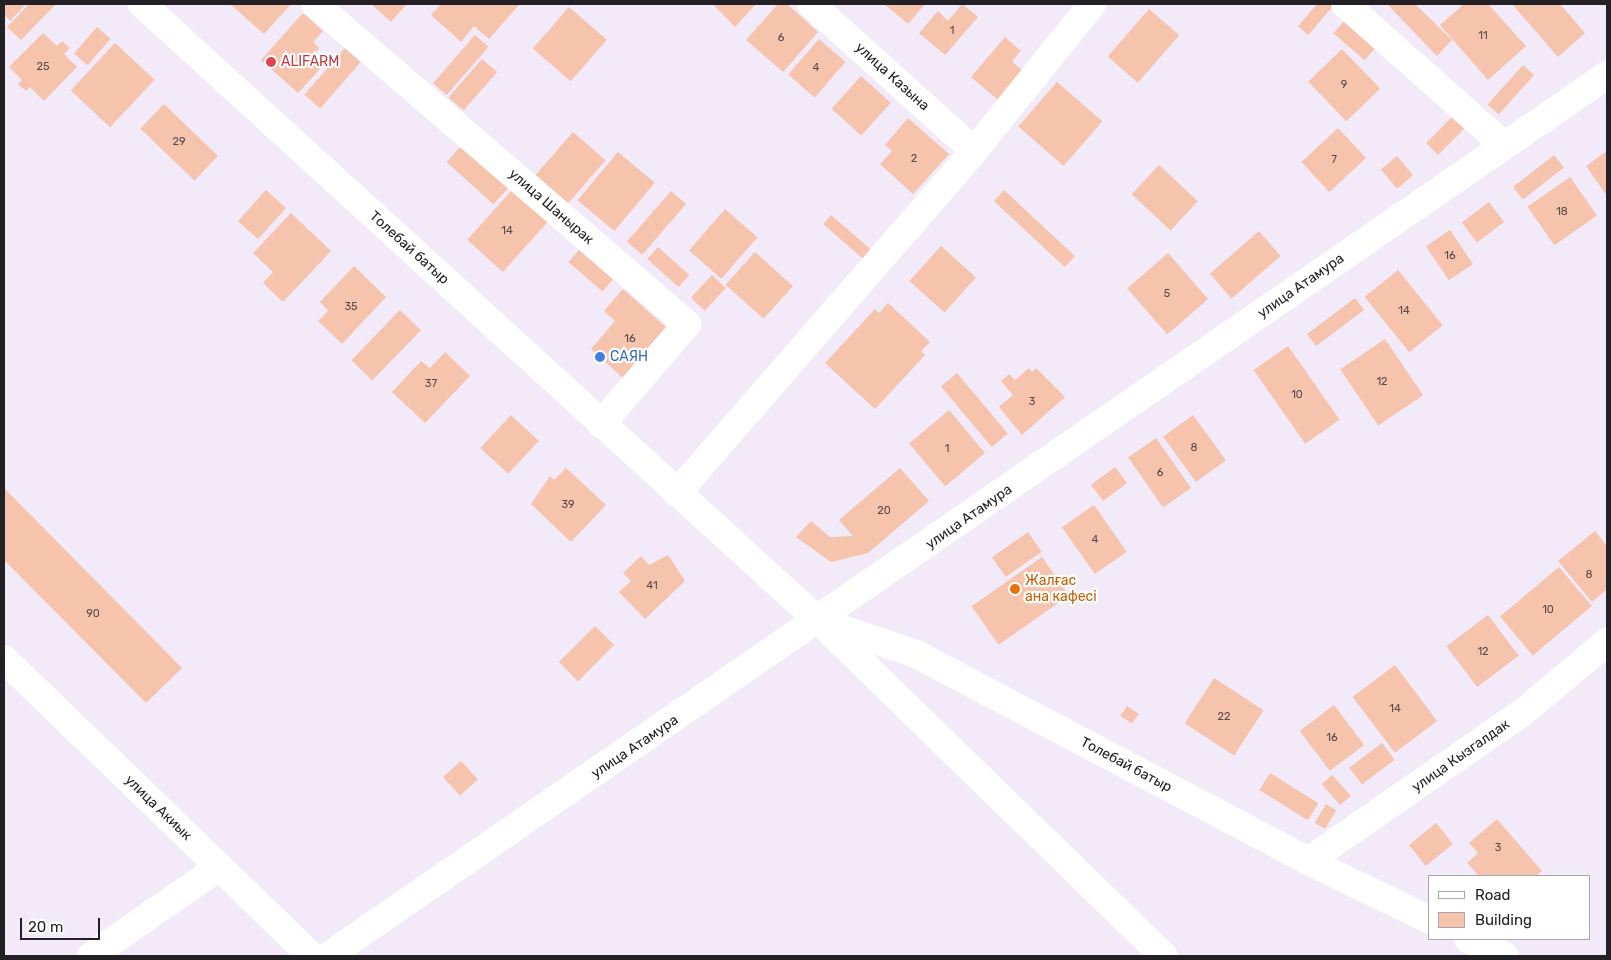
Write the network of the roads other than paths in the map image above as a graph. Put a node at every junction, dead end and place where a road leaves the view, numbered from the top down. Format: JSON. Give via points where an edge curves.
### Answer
{"nodes":[{"id":1,"x":142,"y":4,"type":"edge"},
{"id":2,"x":315,"y":4,"type":"edge"},
{"id":3,"x":811,"y":4,"type":"edge"},
{"id":4,"x":1092,"y":4,"type":"edge"},
{"id":5,"x":1345,"y":4,"type":"edge"},
{"id":6,"x":1607,"y":75,"type":"edge"},
{"id":7,"x":1504,"y":145,"type":"junction"},
{"id":8,"x":974,"y":151,"type":"junction"},
{"id":9,"x":601,"y":424,"type":"junction"},
{"id":10,"x":677,"y":493,"type":"junction"},
{"id":11,"x":819,"y":622,"type":"junction"},
{"id":12,"x":1607,"y":642,"type":"edge"},
{"id":13,"x":4,"y":659,"type":"edge"},
{"id":14,"x":1308,"y":861,"type":"junction"},
{"id":15,"x":219,"y":867,"type":"junction"},
{"id":16,"x":1428,"y":919,"type":"edge"},
{"id":17,"x":1470,"y":940,"type":"edge"},
{"id":18,"x":91,"y":956,"type":"edge"},
{"id":19,"x":312,"y":956,"type":"edge"},
{"id":20,"x":328,"y":956,"type":"edge"},
{"id":21,"x":1164,"y":956,"type":"edge"},
{"id":22,"x":1504,"y":956,"type":"edge"}],
"edges":[{"from":1,"to":9,"type":"street","name":"Толебай батыр"},
{"from":2,"to":9,"type":"street","name":"улица Шанырак","via":[[687,324]]},
{"from":3,"to":8,"type":"street","name":"улица Казына"},
{"from":4,"to":8,"type":"street"},
{"from":5,"to":7,"type":"street"},
{"from":6,"to":7,"type":"street","name":"улица Атамура"},
{"from":7,"to":11,"type":"street","name":"улица Атамура"},
{"from":8,"to":10,"type":"street"},
{"from":9,"to":10,"type":"street","name":"Толебай батыр"},
{"from":10,"to":11,"type":"street","name":"Толебай батыр"},
{"from":11,"to":14,"type":"street","name":"Толебай батыр","via":[[916,654]]},
{"from":11,"to":20,"type":"street","name":"улица Атамура"},
{"from":11,"to":21,"type":"street","name":"Толебай батыр"},
{"from":12,"to":14,"type":"street","name":"улица Кызгалдак","via":[[1522,713]]},
{"from":13,"to":15,"type":"street","name":"улица Акиык"},
{"from":14,"to":16,"type":"street","name":"Толебай батыр"},
{"from":15,"to":18,"type":"street"},
{"from":15,"to":19,"type":"street","name":"улица Акиык"},
{"from":17,"to":22,"type":"street"}]}
